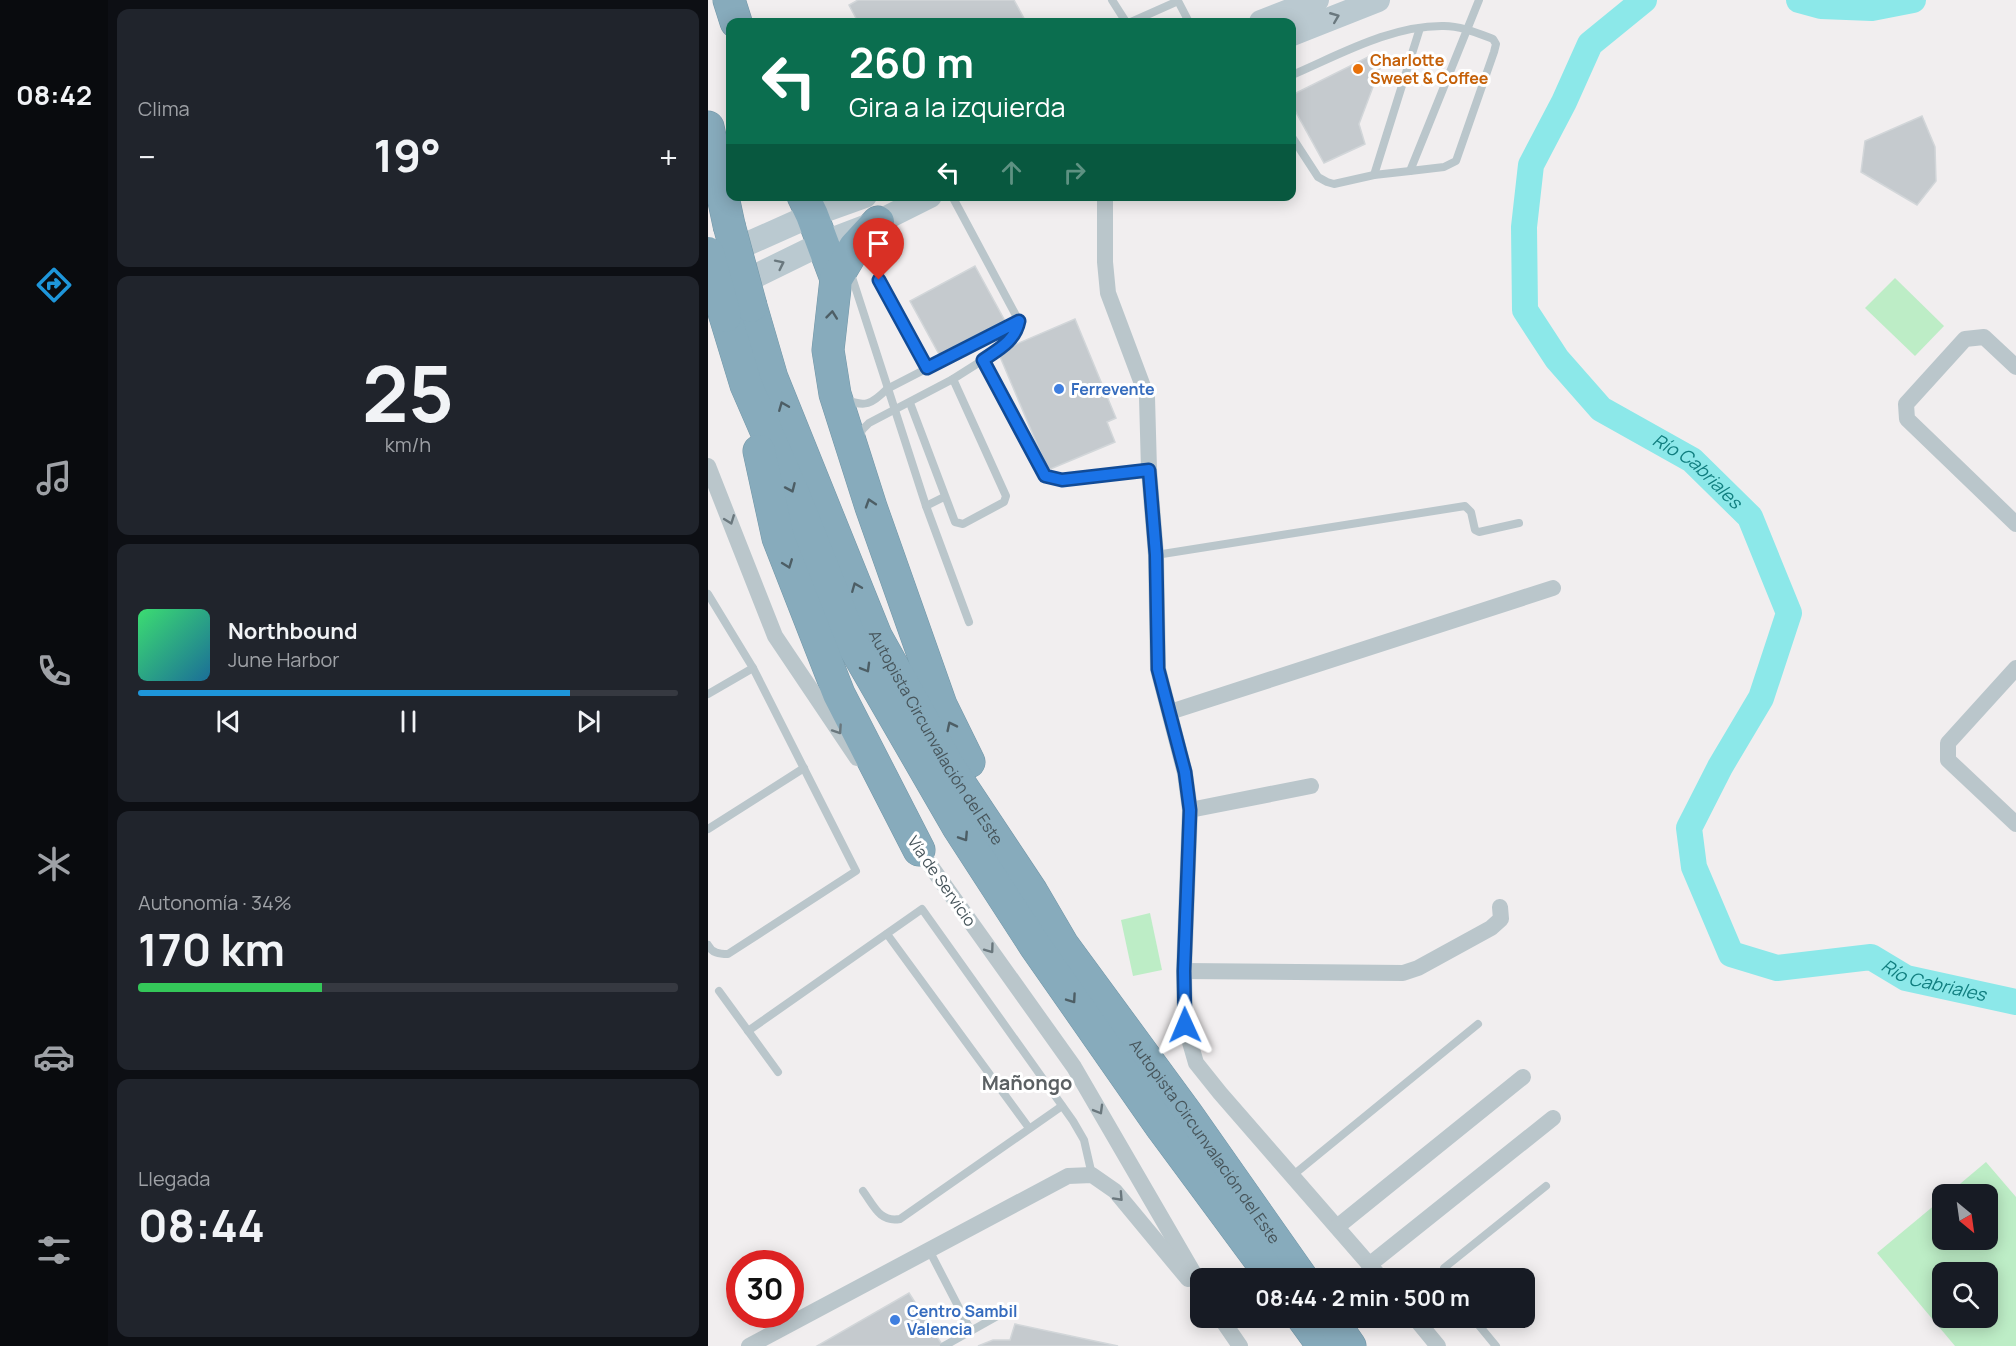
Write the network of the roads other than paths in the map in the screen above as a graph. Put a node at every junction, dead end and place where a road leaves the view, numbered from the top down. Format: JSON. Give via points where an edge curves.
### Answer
{"nodes":[{"id":1,"x":729,"y":0,"type":"edge"},
{"id":2,"x":1112,"y":0,"type":"edge"},
{"id":3,"x":1317,"y":0,"type":"edge"},
{"id":4,"x":1378,"y":0,"type":"edge"},
{"id":5,"x":1479,"y":0,"type":"edge"},
{"id":6,"x":1179,"y":1,"type":"edge"},
{"id":7,"x":734,"y":18,"type":"edge"},
{"id":8,"x":1123,"y":18,"type":"edge"},
{"id":9,"x":1140,"y":18,"type":"edge"},
{"id":10,"x":1187,"y":18,"type":"edge"},
{"id":11,"x":1271,"y":18,"type":"edge"},
{"id":12,"x":1420,"y":28,"type":"junction"},
{"id":13,"x":1467,"y":29,"type":"junction"},
{"id":14,"x":1296,"y":32,"type":"edge"},
{"id":15,"x":1296,"y":73,"type":"edge"},
{"id":16,"x":708,"y":127,"type":"edge"},
{"id":17,"x":1296,"y":143,"type":"edge"},
{"id":18,"x":1410,"y":171,"type":"junction"},
{"id":19,"x":1374,"y":175,"type":"junction"},
{"id":20,"x":907,"y":201,"type":"edge"},
{"id":21,"x":955,"y":201,"type":"edge"},
{"id":22,"x":1105,"y":201,"type":"edge"},
{"id":23,"x":808,"y":206,"type":"edge"},
{"id":24,"x":871,"y":209,"type":"edge"},
{"id":25,"x":708,"y":253,"type":"edge"},
{"id":26,"x":879,"y":255,"type":"dead end"},
{"id":27,"x":835,"y":262,"type":"junction"},
{"id":28,"x":708,"y":263,"type":"edge"},
{"id":29,"x":728,"y":307,"type":"edge"},
{"id":30,"x":1019,"y":321,"type":"junction"},
{"id":31,"x":983,"y":360,"type":"junction"},
{"id":32,"x":2016,"y":367,"type":"edge"},
{"id":33,"x":927,"y":368,"type":"junction"},
{"id":34,"x":953,"y":379,"type":"junction"},
{"id":35,"x":746,"y":385,"type":"junction"},
{"id":36,"x":887,"y":389,"type":"junction"},
{"id":37,"x":835,"y":394,"type":"junction"},
{"id":38,"x":909,"y":403,"type":"junction"},
{"id":39,"x":893,"y":410,"type":"junction"},
{"id":40,"x":854,"y":455,"type":"junction"},
{"id":41,"x":708,"y":466,"type":"edge"},
{"id":42,"x":1149,"y":470,"type":"junction"},
{"id":43,"x":944,"y":497,"type":"junction"},
{"id":44,"x":926,"y":506,"type":"junction"},
{"id":45,"x":1519,"y":523,"type":"dead end"},
{"id":46,"x":2016,"y":524,"type":"edge"},
{"id":47,"x":1156,"y":555,"type":"junction"},
{"id":48,"x":1554,"y":588,"type":"dead end"},
{"id":49,"x":708,"y":594,"type":"edge"},
{"id":50,"x":969,"y":622,"type":"dead end"},
{"id":51,"x":753,"y":668,"type":"junction"},
{"id":52,"x":2016,"y":668,"type":"edge"},
{"id":53,"x":708,"y":694,"type":"edge"},
{"id":54,"x":1170,"y":711,"type":"junction"},
{"id":55,"x":804,"y":768,"type":"junction"},
{"id":56,"x":1311,"y":786,"type":"dead end"},
{"id":57,"x":1190,"y":810,"type":"junction"},
{"id":58,"x":2016,"y":824,"type":"edge"},
{"id":59,"x":708,"y":829,"type":"edge"},
{"id":60,"x":919,"y":850,"type":"junction"},
{"id":61,"x":1032,"y":892,"type":"junction"},
{"id":62,"x":1500,"y":907,"type":"dead end"},
{"id":63,"x":887,"y":934,"type":"junction"},
{"id":64,"x":708,"y":945,"type":"edge"},
{"id":65,"x":1184,"y":971,"type":"junction"},
{"id":66,"x":719,"y":991,"type":"dead end"},
{"id":67,"x":1478,"y":1024,"type":"dead end"},
{"id":68,"x":748,"y":1031,"type":"junction"},
{"id":69,"x":778,"y":1072,"type":"dead end"},
{"id":70,"x":1523,"y":1077,"type":"dead end"},
{"id":71,"x":1062,"y":1106,"type":"junction"},
{"id":72,"x":1553,"y":1118,"type":"dead end"},
{"id":73,"x":1029,"y":1128,"type":"junction"},
{"id":74,"x":1092,"y":1175,"type":"junction"},
{"id":75,"x":1292,"y":1176,"type":"junction"},
{"id":76,"x":1546,"y":1186,"type":"dead end"},
{"id":77,"x":863,"y":1191,"type":"dead end"},
{"id":78,"x":1337,"y":1227,"type":"junction"},
{"id":79,"x":930,"y":1250,"type":"junction"},
{"id":80,"x":1369,"y":1265,"type":"junction"},
{"id":81,"x":1191,"y":1268,"type":"edge"},
{"id":82,"x":1266,"y":1268,"type":"edge"},
{"id":83,"x":1295,"y":1268,"type":"edge"},
{"id":84,"x":1372,"y":1268,"type":"edge"},
{"id":85,"x":1444,"y":1268,"type":"edge"},
{"id":86,"x":1190,"y":1281,"type":"edge"},
{"id":87,"x":1001,"y":1314,"type":"dead end"},
{"id":88,"x":1228,"y":1328,"type":"edge"},
{"id":89,"x":1310,"y":1328,"type":"edge"},
{"id":90,"x":1338,"y":1328,"type":"edge"},
{"id":91,"x":1423,"y":1328,"type":"edge"},
{"id":92,"x":1481,"y":1328,"type":"edge"},
{"id":93,"x":971,"y":1331,"type":"junction"},
{"id":94,"x":749,"y":1346,"type":"edge"},
{"id":95,"x":944,"y":1346,"type":"edge"},
{"id":96,"x":1240,"y":1346,"type":"edge"},
{"id":97,"x":1323,"y":1346,"type":"edge"},
{"id":98,"x":1350,"y":1346,"type":"edge"},
{"id":99,"x":1438,"y":1346,"type":"edge"},
{"id":100,"x":1496,"y":1346,"type":"edge"}],
"edges":[{"from":1,"to":7,"type":"highway"},
{"from":2,"to":8,"type":"lane"},
{"from":3,"to":11,"type":"street"},
{"from":14,"to":4,"type":"street","one_way":true},
{"from":5,"to":13,"type":"lane"},
{"from":6,"to":9,"type":"lane"},
{"from":6,"to":10,"type":"lane"},
{"from":12,"to":13,"type":"lane"},
{"from":12,"to":15,"type":"lane","via":[[1360,46]]},
{"from":12,"to":19,"type":"lane"},
{"from":13,"to":18,"type":"lane"},
{"from":13,"to":18,"type":"lane","via":[[1496,44],[1456,160],[1444,168]]},
{"from":16,"to":29,"type":"highway","name":"Autopista Circunvalación del Este","bridge":true,"via":[[729,225]]},
{"from":17,"to":19,"type":"lane","via":[[1318,177],[1327,182],[1334,184]]},
{"from":18,"to":19,"type":"lane"},
{"from":20,"to":24,"type":"street"},
{"from":21,"to":30,"type":"lane"},
{"from":22,"to":42,"type":"street","via":[[1108,293],[1147,397]]},
{"from":23,"to":24,"type":"street"},
{"from":23,"to":27,"type":"highway"},
{"from":23,"to":28,"type":"street"},
{"from":24,"to":27,"type":"highway","via":[[855,247]]},
{"from":25,"to":29,"type":"highway","name":"Autopista Circunvalación del Este","bridge":true},
{"from":26,"to":33,"type":"lane","via":[[879,280]]},
{"from":29,"to":27,"type":"street","one_way":true},
{"from":27,"to":36,"type":"lane"},
{"from":37,"to":27,"type":"highway","one_way":true,"via":[[828,350]]},
{"from":29,"to":35,"type":"highway","name":"Autopista Circunvalación del Este"},
{"from":61,"to":29,"type":"highway","name":"Autopista Circunvalación del Este","one_way":true,"via":[[949,767],[876,636],[772,378]]},
{"from":30,"to":31,"type":"lane","via":[[1011,340]]},
{"from":30,"to":33,"type":"lane"},
{"from":31,"to":34,"type":"lane"},
{"from":31,"to":42,"type":"lane","via":[[1045,476],[1062,480]]},
{"from":32,"to":46,"type":"street","via":[[1984,337],[1965,339],[1906,404],[1907,419]]},
{"from":33,"to":36,"type":"lane"},
{"from":34,"to":38,"type":"lane"},
{"from":34,"to":43,"type":"lane","via":[[1006,499],[959,524]]},
{"from":35,"to":60,"type":"highway","one_way":true,"via":[[778,538],[839,694]]},
{"from":35,"to":82,"type":"highway","name":"Autopista Circunvalación del Este","one_way":true,"via":[[854,646],[958,827],[1035,946]]},
{"from":36,"to":37,"type":"lane","via":[[867,404],[856,404]]},
{"from":36,"to":39,"type":"lane"},
{"from":37,"to":40,"type":"highway"},
{"from":38,"to":39,"type":"lane"},
{"from":38,"to":43,"type":"lane"},
{"from":39,"to":40,"type":"lane","via":[[862,430]]},
{"from":39,"to":44,"type":"lane"},
{"from":61,"to":40,"type":"highway","one_way":true,"via":[[941,705]]},
{"from":41,"to":60,"type":"street","name":"Vía de Servicio","one_way":true,"via":[[775,636]]},
{"from":42,"to":47,"type":"street"},
{"from":43,"to":44,"type":"lane"},
{"from":44,"to":50,"type":"lane"},
{"from":45,"to":47,"type":"lane","via":[[1479,532],[1466,506]]},
{"from":47,"to":54,"type":"street","via":[[1158,669]]},
{"from":48,"to":54,"type":"street"},
{"from":49,"to":51,"type":"lane"},
{"from":51,"to":53,"type":"lane"},
{"from":51,"to":55,"type":"lane"},
{"from":52,"to":58,"type":"street","via":[[1948,743],[1948,760]]},
{"from":54,"to":57,"type":"street"},
{"from":55,"to":59,"type":"lane"},
{"from":55,"to":64,"type":"lane","via":[[856,872],[728,954],[718,954]]},
{"from":56,"to":57,"type":"street"},
{"from":57,"to":65,"type":"street"},
{"from":60,"to":81,"type":"street","name":"Vía de Servicio","one_way":true,"via":[[1074,1067]]},
{"from":61,"to":83,"type":"highway","name":"Autopista Circunvalación del Este","via":[[1063,945]]},
{"from":62,"to":65,"type":"street","via":[[1501,919],[1491,928],[1403,973]]},
{"from":63,"to":68,"type":"lane"},
{"from":63,"to":71,"type":"lane","via":[[922,909]]},
{"from":63,"to":73,"type":"lane"},
{"from":65,"to":75,"type":"street","via":[[1185,1025],[1196,1063]]},
{"from":66,"to":68,"type":"lane"},
{"from":67,"to":75,"type":"lane"},
{"from":68,"to":69,"type":"lane"},
{"from":70,"to":78,"type":"street"},
{"from":71,"to":73,"type":"lane"},
{"from":71,"to":74,"type":"lane","via":[[1084,1140]]},
{"from":72,"to":80,"type":"street"},
{"from":73,"to":77,"type":"lane","via":[[900,1219],[883,1218]]},
{"from":74,"to":79,"type":"street","via":[[1068,1176]]},
{"from":74,"to":86,"type":"street","one_way":true,"via":[[1115,1191]]},
{"from":75,"to":78,"type":"street"},
{"from":76,"to":85,"type":"lane"},
{"from":78,"to":80,"type":"street"},
{"from":79,"to":93,"type":"lane"},
{"from":79,"to":94,"type":"street"},
{"from":80,"to":84,"type":"street"},
{"from":87,"to":93,"type":"lane"},
{"from":88,"to":96,"type":"street"},
{"from":89,"to":97,"type":"highway"},
{"from":90,"to":98,"type":"highway"},
{"from":91,"to":99,"type":"street"},
{"from":92,"to":100,"type":"lane"},
{"from":93,"to":95,"type":"lane"}]}
